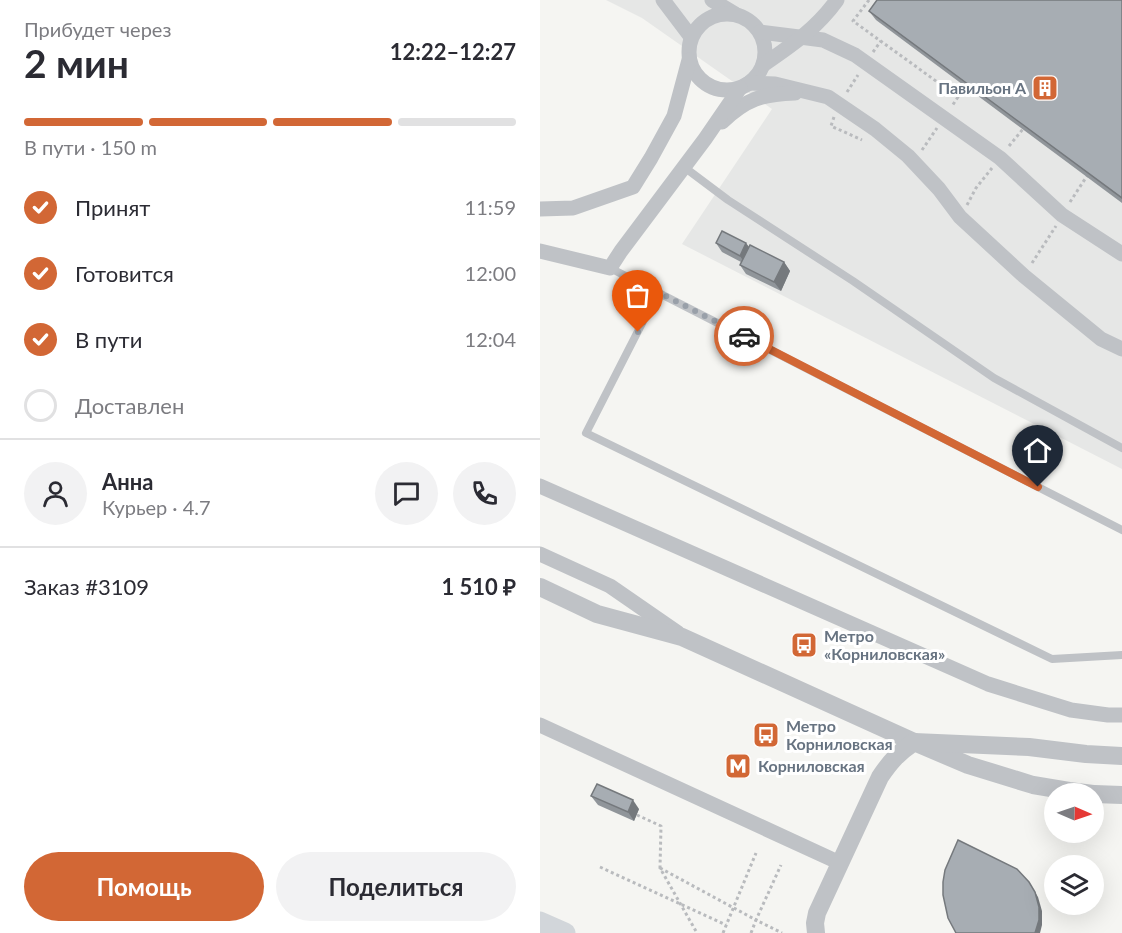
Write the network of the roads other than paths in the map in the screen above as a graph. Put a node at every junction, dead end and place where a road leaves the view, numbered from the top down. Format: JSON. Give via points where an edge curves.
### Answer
{"nodes":[{"id":1,"x":663,"y":0,"type":"edge"},
{"id":2,"x":712,"y":0,"type":"edge"},
{"id":3,"x":837,"y":0,"type":"edge"},
{"id":4,"x":735,"y":14,"type":"junction"},
{"id":5,"x":760,"y":32,"type":"junction"},
{"id":6,"x":691,"y":37,"type":"junction"},
{"id":7,"x":803,"y":37,"type":"junction"},
{"id":8,"x":689,"y":60,"type":"junction"},
{"id":9,"x":763,"y":65,"type":"junction"},
{"id":10,"x":744,"y":86,"type":"junction"},
{"id":11,"x":828,"y":97,"type":"junction"},
{"id":12,"x":705,"y":139,"type":"junction"},
{"id":13,"x":684,"y":167,"type":"junction"},
{"id":14,"x":540,"y":209,"type":"edge"},
{"id":15,"x":540,"y":251,"type":"edge"},
{"id":16,"x":1122,"y":254,"type":"edge"},
{"id":17,"x":610,"y":268,"type":"junction"},
{"id":18,"x":658,"y":292,"type":"junction"},
{"id":19,"x":1122,"y":349,"type":"edge"},
{"id":20,"x":1122,"y":448,"type":"edge"},
{"id":21,"x":540,"y":486,"type":"edge"},
{"id":22,"x":1122,"y":530,"type":"edge"},
{"id":23,"x":540,"y":554,"type":"edge"},
{"id":24,"x":540,"y":587,"type":"edge"},
{"id":25,"x":682,"y":637,"type":"junction"},
{"id":26,"x":1122,"y":655,"type":"edge"},
{"id":27,"x":1122,"y":715,"type":"edge"},
{"id":28,"x":540,"y":725,"type":"edge"},
{"id":29,"x":914,"y":742,"type":"junction"},
{"id":30,"x":1122,"y":756,"type":"edge"},
{"id":31,"x":1044,"y":787,"type":"edge"},
{"id":32,"x":1104,"y":794,"type":"edge"},
{"id":33,"x":1122,"y":795,"type":"edge"},
{"id":34,"x":840,"y":863,"type":"junction"},
{"id":35,"x":540,"y":922,"type":"edge"},
{"id":36,"x":565,"y":933,"type":"edge"},
{"id":37,"x":816,"y":933,"type":"edge"}],
"edges":[{"from":1,"to":6,"type":"street"},
{"from":2,"to":4,"type":"street"},
{"from":3,"to":7,"type":"street"},
{"from":4,"to":5,"type":"street"},
{"from":4,"to":6,"type":"street","via":[[714,15],[697,27]]},
{"from":5,"to":7,"type":"street"},
{"from":5,"to":9,"type":"street","via":[[765,53]]},
{"from":6,"to":8,"type":"street"},
{"from":7,"to":9,"type":"street"},
{"from":7,"to":16,"type":"street","via":[[823,40],[855,55],[1000,158],[1062,215]]},
{"from":8,"to":10,"type":"street","via":[[699,79],[708,86],[729,90]]},
{"from":8,"to":14,"type":"street","via":[[674,116],[633,187],[573,208]]},
{"from":9,"to":10,"type":"street"},
{"from":10,"to":11,"type":"street","via":[[774,84]]},
{"from":10,"to":12,"type":"street"},
{"from":11,"to":12,"type":"street","via":[[788,93],[749,101]]},
{"from":11,"to":19,"type":"street","via":[[908,156],[960,217],[1024,276],[1101,339]]},
{"from":12,"to":13,"type":"street"},
{"from":13,"to":17,"type":"street"},
{"from":13,"to":20,"type":"lane","via":[[994,378]]},
{"from":15,"to":17,"type":"street"},
{"from":17,"to":18,"type":"lane"},
{"from":18,"to":22,"type":"lane"},
{"from":18,"to":26,"type":"lane","via":[[586,433],[1052,658]]},
{"from":21,"to":27,"type":"street","via":[[988,684],[1071,710]]},
{"from":23,"to":25,"type":"street","via":[[610,586]]},
{"from":24,"to":25,"type":"street","via":[[597,614]]},
{"from":25,"to":29,"type":"street"},
{"from":28,"to":34,"type":"street"},
{"from":29,"to":30,"type":"street"},
{"from":29,"to":31,"type":"street","via":[[968,765]]},
{"from":29,"to":34,"type":"street","via":[[899,753],[880,777]]},
{"from":32,"to":33,"type":"street"},
{"from":34,"to":37,"type":"street","via":[[817,912]]},
{"from":35,"to":36,"type":"main road"}]}
